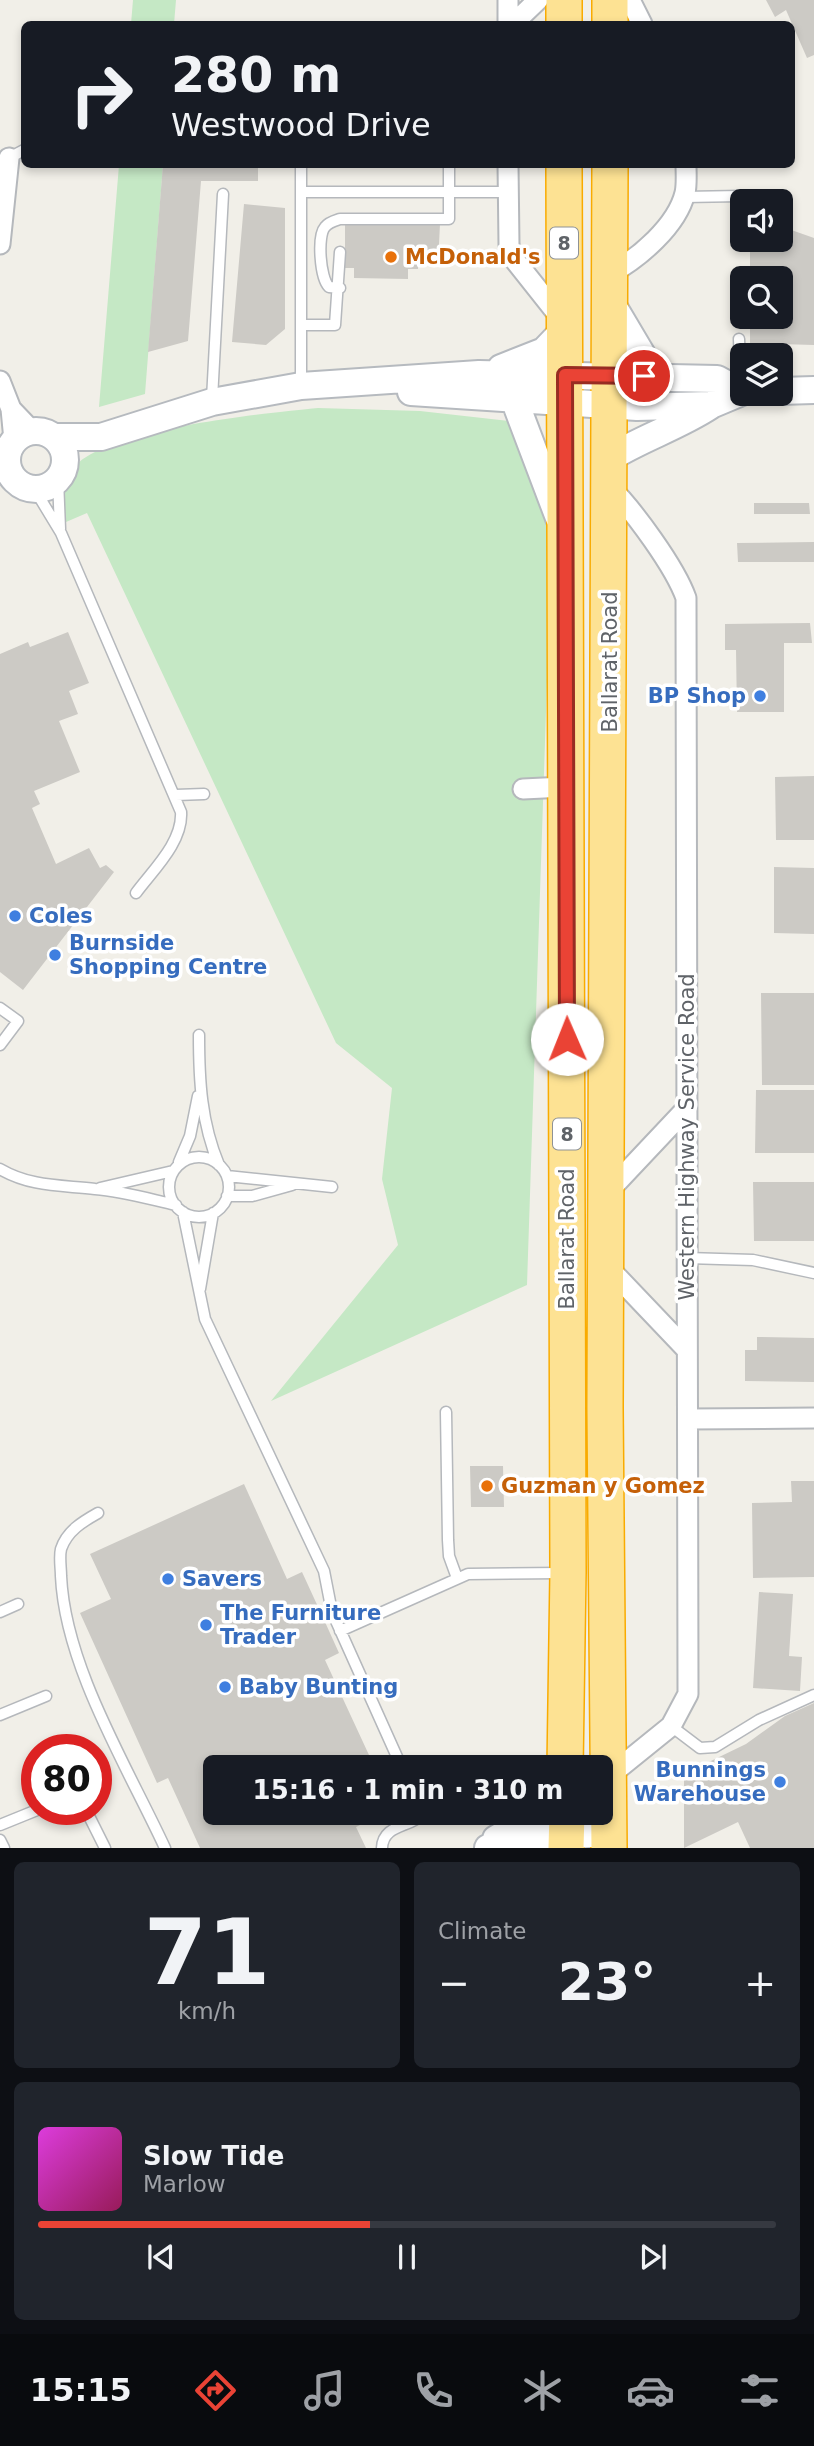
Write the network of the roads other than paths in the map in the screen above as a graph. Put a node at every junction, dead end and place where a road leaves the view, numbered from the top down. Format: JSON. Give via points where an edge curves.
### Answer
{"nodes":[{"id":1,"x":508,"y":0,"type":"edge"},
{"id":2,"x":538,"y":0,"type":"edge"},
{"id":3,"x":564,"y":0,"type":"edge"},
{"id":4,"x":610,"y":0,"type":"edge"},
{"id":5,"x":630,"y":0,"type":"edge"},
{"id":6,"x":511,"y":21,"type":"edge"},
{"id":7,"x":514,"y":21,"type":"edge"},
{"id":8,"x":564,"y":21,"type":"edge"},
{"id":9,"x":610,"y":21,"type":"edge"},
{"id":10,"x":640,"y":21,"type":"edge"},
{"id":11,"x":11,"y":157,"type":"edge"},
{"id":12,"x":301,"y":168,"type":"edge"},
{"id":13,"x":449,"y":168,"type":"edge"},
{"id":14,"x":508,"y":168,"type":"edge"},
{"id":15,"x":564,"y":168,"type":"edge"},
{"id":16,"x":610,"y":168,"type":"edge"},
{"id":17,"x":686,"y":168,"type":"edge"},
{"id":18,"x":301,"y":192,"type":"junction"},
{"id":19,"x":450,"y":192,"type":"junction"},
{"id":20,"x":508,"y":192,"type":"junction"},
{"id":21,"x":223,"y":194,"type":"dead end"},
{"id":22,"x":730,"y":196,"type":"edge"},
{"id":23,"x":684,"y":197,"type":"junction"},
{"id":24,"x":0,"y":244,"type":"edge"},
{"id":25,"x":340,"y":252,"type":"dead end"},
{"id":26,"x":610,"y":287,"type":"junction"},
{"id":27,"x":340,"y":288,"type":"junction"},
{"id":28,"x":302,"y":325,"type":"junction"},
{"id":29,"x":564,"y":326,"type":"junction"},
{"id":30,"x":739,"y":339,"type":"dead end"},
{"id":31,"x":739,"y":343,"type":"edge"},
{"id":32,"x":479,"y":374,"type":"junction"},
{"id":33,"x":659,"y":376,"type":"junction"},
{"id":34,"x":0,"y":382,"type":"edge"},
{"id":35,"x":361,"y":384,"type":"junction"},
{"id":36,"x":301,"y":386,"type":"junction"},
{"id":37,"x":730,"y":386,"type":"edge"},
{"id":38,"x":565,"y":390,"type":"junction"},
{"id":39,"x":610,"y":390,"type":"junction"},
{"id":40,"x":814,"y":390,"type":"edge"},
{"id":41,"x":793,"y":391,"type":"edge"},
{"id":42,"x":730,"y":397,"type":"edge"},
{"id":43,"x":514,"y":399,"type":"junction"},
{"id":44,"x":212,"y":402,"type":"junction"},
{"id":45,"x":711,"y":405,"type":"junction"},
{"id":46,"x":28,"y":465,"type":"edge"},
{"id":47,"x":610,"y":473,"type":"junction"},
{"id":48,"x":564,"y":532,"type":"junction"},
{"id":49,"x":61,"y":533,"type":"junction"},
{"id":50,"x":564,"y":787,"type":"junction"},
{"id":51,"x":523,"y":789,"type":"dead end"},
{"id":52,"x":176,"y":794,"type":"junction"},
{"id":53,"x":204,"y":794,"type":"dead end"},
{"id":54,"x":136,"y":893,"type":"dead end"},
{"id":55,"x":0,"y":1007,"type":"edge"},
{"id":56,"x":199,"y":1035,"type":"dead end"},
{"id":57,"x":0,"y":1045,"type":"edge"},
{"id":58,"x":199,"y":1090,"type":"junction"},
{"id":59,"x":687,"y":1108,"type":"junction"},
{"id":60,"x":219,"y":1165,"type":"junction"},
{"id":61,"x":175,"y":1168,"type":"junction"},
{"id":62,"x":0,"y":1169,"type":"edge"},
{"id":63,"x":227,"y":1176,"type":"junction"},
{"id":64,"x":296,"y":1184,"type":"junction"},
{"id":65,"x":332,"y":1187,"type":"dead end"},
{"id":66,"x":96,"y":1189,"type":"junction"},
{"id":67,"x":606,"y":1194,"type":"junction"},
{"id":68,"x":228,"y":1196,"type":"junction"},
{"id":69,"x":179,"y":1209,"type":"junction"},
{"id":70,"x":213,"y":1213,"type":"junction"},
{"id":71,"x":687,"y":1258,"type":"junction"},
{"id":72,"x":605,"y":1265,"type":"junction"},
{"id":73,"x":814,"y":1273,"type":"edge"},
{"id":74,"x":198,"y":1296,"type":"junction"},
{"id":75,"x":687,"y":1350,"type":"junction"},
{"id":76,"x":446,"y":1412,"type":"dead end"},
{"id":77,"x":814,"y":1418,"type":"edge"},
{"id":78,"x":689,"y":1419,"type":"junction"},
{"id":79,"x":98,"y":1513,"type":"dead end"},
{"id":80,"x":568,"y":1572,"type":"junction"},
{"id":81,"x":457,"y":1578,"type":"junction"},
{"id":82,"x":18,"y":1604,"type":"dead end"},
{"id":83,"x":0,"y":1612,"type":"edge"},
{"id":84,"x":341,"y":1631,"type":"junction"},
{"id":85,"x":814,"y":1695,"type":"edge"},
{"id":86,"x":46,"y":1696,"type":"dead end"},
{"id":87,"x":0,"y":1715,"type":"edge"},
{"id":88,"x":671,"y":1726,"type":"junction"},
{"id":89,"x":396,"y":1755,"type":"edge"},
{"id":90,"x":565,"y":1755,"type":"edge"},
{"id":91,"x":604,"y":1755,"type":"edge"},
{"id":92,"x":613,"y":1771,"type":"edge"},
{"id":93,"x":21,"y":1816,"type":"edge"},
{"id":94,"x":0,"y":1825,"type":"edge"},
{"id":95,"x":94,"y":1825,"type":"edge"},
{"id":96,"x":399,"y":1825,"type":"edge"},
{"id":97,"x":521,"y":1825,"type":"edge"},
{"id":98,"x":566,"y":1832,"type":"edge"},
{"id":99,"x":0,"y":1840,"type":"edge"},
{"id":100,"x":609,"y":1840,"type":"edge"},
{"id":101,"x":4,"y":1847,"type":"edge"},
{"id":102,"x":105,"y":1847,"type":"edge"},
{"id":103,"x":165,"y":1847,"type":"edge"},
{"id":104,"x":382,"y":1847,"type":"edge"},
{"id":105,"x":486,"y":1847,"type":"edge"}],
"edges":[{"from":1,"to":6,"type":"street"},
{"from":2,"to":7,"type":"street"},
{"from":3,"to":8,"type":"highway"},
{"from":4,"to":9,"type":"highway"},
{"from":5,"to":10,"type":"street"},
{"from":11,"to":24,"type":"street"},
{"from":12,"to":18,"type":"lane"},
{"from":13,"to":19,"type":"lane"},
{"from":14,"to":20,"type":"street"},
{"from":15,"to":29,"type":"highway","name":"Ballarat Road","number":"8"},
{"from":16,"to":26,"type":"highway","name":"Ballarat Road","number":"8"},
{"from":17,"to":23,"type":"street"},
{"from":18,"to":19,"type":"lane"},
{"from":18,"to":28,"type":"lane"},
{"from":19,"to":20,"type":"lane"},
{"from":19,"to":27,"type":"lane","via":[[449,219],[333,221],[322,233],[322,276],[329,287]]},
{"from":20,"to":29,"type":"street","via":[[513,258]]},
{"from":21,"to":44,"type":"lane"},
{"from":22,"to":23,"type":"lane"},
{"from":23,"to":26,"type":"street","via":[[671,219]]},
{"from":25,"to":27,"type":"lane"},
{"from":26,"to":33,"type":"street","via":[[645,360]]},
{"from":26,"to":39,"type":"highway","name":"Ballarat Road","number":"8"},
{"from":27,"to":28,"type":"lane","via":[[335,325]]},
{"from":28,"to":36,"type":"lane"},
{"from":29,"to":32,"type":"street","via":[[544,351]]},
{"from":29,"to":38,"type":"highway","name":"Ballarat Road","number":"8"},
{"from":30,"to":31,"type":"lane"},
{"from":32,"to":35,"type":"street"},
{"from":32,"to":38,"type":"street"},
{"from":33,"to":37,"type":"street","via":[[717,379]]},
{"from":33,"to":39,"type":"street"},
{"from":34,"to":46,"type":"street"},
{"from":35,"to":36,"type":"street"},
{"from":35,"to":43,"type":"street","via":[[425,394]]},
{"from":36,"to":44,"type":"street"},
{"from":38,"to":39,"type":"street"},
{"from":38,"to":43,"type":"street"},
{"from":38,"to":48,"type":"highway","name":"Ballarat Road","number":"8"},
{"from":39,"to":45,"type":"street"},
{"from":39,"to":47,"type":"highway","name":"Ballarat Road","number":"8"},
{"from":40,"to":41,"type":"street"},
{"from":42,"to":45,"type":"street"},
{"from":43,"to":48,"type":"street"},
{"from":44,"to":46,"type":"street"},
{"from":45,"to":47,"type":"street","via":[[684,423],[634,443]]},
{"from":46,"to":49,"type":"lane"},
{"from":46,"to":49,"type":"lane"},
{"from":47,"to":59,"type":"street","name":"Western Highway Service Road","via":[[686,598]]},
{"from":47,"to":67,"type":"highway","name":"Ballarat Road","number":"8"},
{"from":48,"to":50,"type":"highway","name":"Ballarat Road","number":"8"},
{"from":49,"to":52,"type":"lane"},
{"from":50,"to":51,"type":"street"},
{"from":50,"to":80,"type":"highway","name":"Ballarat Road","number":"8"},
{"from":52,"to":53,"type":"lane"},
{"from":52,"to":54,"type":"lane","via":[[180,832]]},
{"from":55,"to":57,"type":"lane","via":[[18,1021]]},
{"from":56,"to":58,"type":"lane"},
{"from":58,"to":60,"type":"lane"},
{"from":58,"to":61,"type":"lane","via":[[190,1136]]},
{"from":59,"to":67,"type":"street"},
{"from":59,"to":71,"type":"street","name":"Western Highway Service Road"},
{"from":60,"to":61,"type":"lane","via":[[196,1157]]},
{"from":60,"to":63,"type":"lane"},
{"from":61,"to":66,"type":"lane"},
{"from":61,"to":69,"type":"lane","via":[[169,1189]]},
{"from":62,"to":66,"type":"lane","via":[[39,1184]]},
{"from":63,"to":64,"type":"lane"},
{"from":63,"to":68,"type":"lane"},
{"from":64,"to":65,"type":"lane"},
{"from":64,"to":68,"type":"lane","via":[[252,1196]]},
{"from":66,"to":69,"type":"lane"},
{"from":67,"to":72,"type":"highway","name":"Ballarat Road","number":"8"},
{"from":68,"to":70,"type":"lane"},
{"from":69,"to":70,"type":"lane","via":[[198,1217]]},
{"from":69,"to":74,"type":"lane","via":[[188,1226]]},
{"from":70,"to":74,"type":"lane"},
{"from":71,"to":73,"type":"lane","via":[[753,1260]]},
{"from":71,"to":75,"type":"street","name":"Western Highway Service Road"},
{"from":72,"to":75,"type":"street"},
{"from":72,"to":91,"type":"highway","name":"Ballarat Road","number":"8"},
{"from":74,"to":84,"type":"lane","via":[[324,1571]]},
{"from":75,"to":78,"type":"street","name":"Western Highway Service Road"},
{"from":76,"to":81,"type":"lane","via":[[449,1556]]},
{"from":77,"to":78,"type":"street"},
{"from":78,"to":88,"type":"street","name":"Western Highway Service Road","via":[[688,1694]]},
{"from":79,"to":103,"type":"lane","via":[[70,1532],[60,1551],[62,1600],[90,1687]]},
{"from":80,"to":81,"type":"lane","via":[[484,1571]]},
{"from":80,"to":90,"type":"highway","name":"Ballarat Road","number":"8"},
{"from":81,"to":84,"type":"lane"},
{"from":82,"to":83,"type":"lane"},
{"from":84,"to":89,"type":"lane"},
{"from":85,"to":88,"type":"lane","via":[[715,1747],[691,1744]]},
{"from":86,"to":87,"type":"lane"},
{"from":88,"to":92,"type":"street","name":"Western Highway Service Road"},
{"from":93,"to":94,"type":"lane"},
{"from":95,"to":102,"type":"lane"},
{"from":96,"to":104,"type":"lane","via":[[389,1830]]},
{"from":97,"to":105,"type":"street"},
{"from":98,"to":100,"type":"street"},
{"from":98,"to":105,"type":"street"},
{"from":99,"to":101,"type":"lane"}]}
